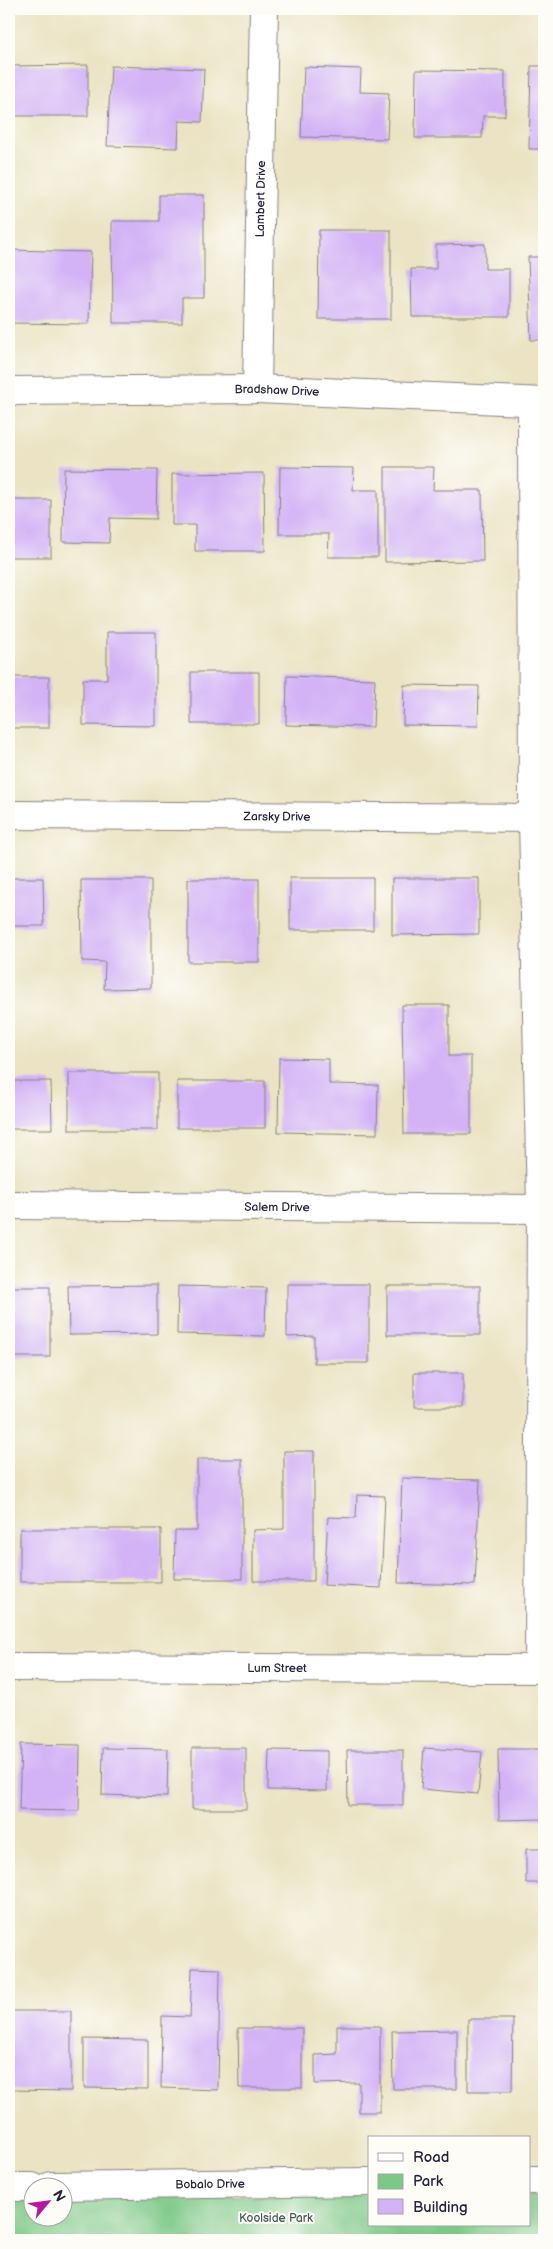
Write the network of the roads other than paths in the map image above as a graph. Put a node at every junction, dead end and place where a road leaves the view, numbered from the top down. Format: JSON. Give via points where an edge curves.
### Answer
{"nodes":[{"id":1,"x":264,"y":9,"type":"edge"},
{"id":2,"x":257,"y":389,"type":"junction"},
{"id":3,"x":9,"y":392,"type":"edge"},
{"id":4,"x":538,"y":403,"type":"edge"},
{"id":5,"x":9,"y":815,"type":"edge"},
{"id":6,"x":539,"y":818,"type":"edge"},
{"id":7,"x":9,"y":1205,"type":"edge"},
{"id":8,"x":543,"y":1209,"type":"edge"},
{"id":9,"x":9,"y":1667,"type":"edge"},
{"id":10,"x":542,"y":1669,"type":"edge"},
{"id":11,"x":530,"y":2180,"type":"edge"},
{"id":12,"x":544,"y":2180,"type":"edge"},
{"id":13,"x":368,"y":2182,"type":"edge"},
{"id":14,"x":72,"y":2186,"type":"edge"},
{"id":15,"x":9,"y":2187,"type":"edge"},
{"id":16,"x":22,"y":2187,"type":"edge"}],
"edges":[{"from":1,"to":2,"type":"street","name":"Lambert Drive"},
{"from":2,"to":3,"type":"street","name":"Bradshaw Drive"},
{"from":2,"to":4,"type":"street","name":"Bradshaw Drive"},
{"from":4,"to":6,"type":"street"},
{"from":5,"to":6,"type":"street","name":"Zarsky Drive"},
{"from":6,"to":8,"type":"street"},
{"from":7,"to":8,"type":"street","name":"Salem Drive"},
{"from":8,"to":10,"type":"street"},
{"from":9,"to":10,"type":"street","name":"Lum Street"},
{"from":11,"to":12,"type":"street"},
{"from":13,"to":14,"type":"street","name":"Bobalo Drive"},
{"from":15,"to":16,"type":"street"}]}
